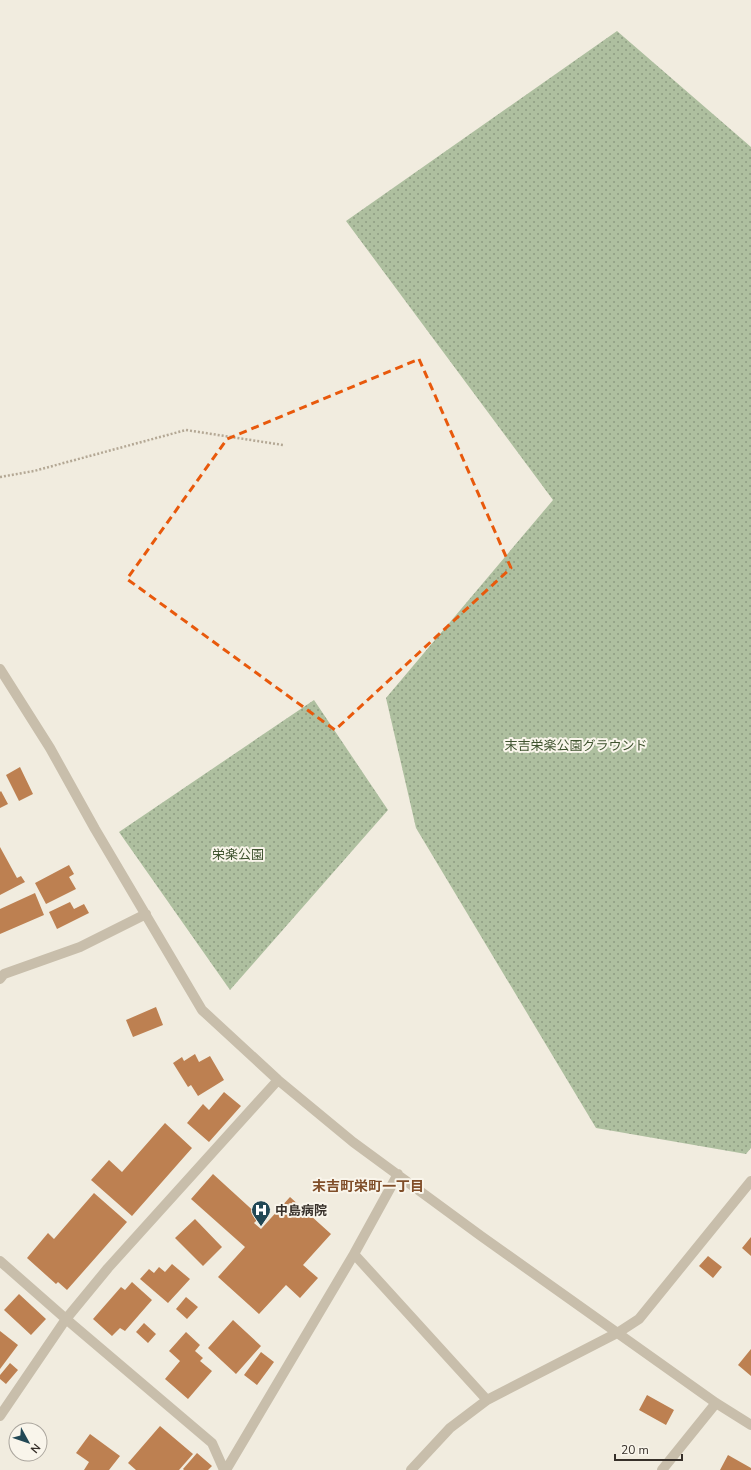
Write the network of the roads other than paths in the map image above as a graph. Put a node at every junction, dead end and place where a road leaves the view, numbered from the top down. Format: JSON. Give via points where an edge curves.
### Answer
{"nodes":[{"id":1,"x":0,"y":669,"type":"edge"},
{"id":2,"x":146,"y":914,"type":"junction"},
{"id":3,"x":0,"y":979,"type":"edge"},
{"id":4,"x":278,"y":1080,"type":"junction"},
{"id":5,"x":398,"y":1174,"type":"junction"},
{"id":6,"x":751,"y":1181,"type":"edge"},
{"id":7,"x":354,"y":1254,"type":"junction"},
{"id":8,"x":0,"y":1261,"type":"edge"},
{"id":9,"x":66,"y":1319,"type":"junction"},
{"id":10,"x":619,"y":1332,"type":"junction"},
{"id":11,"x":487,"y":1400,"type":"junction"},
{"id":12,"x":716,"y":1402,"type":"junction"},
{"id":13,"x":0,"y":1416,"type":"edge"},
{"id":14,"x":751,"y":1425,"type":"edge"},
{"id":15,"x":225,"y":1470,"type":"edge"},
{"id":16,"x":411,"y":1470,"type":"edge"},
{"id":17,"x":662,"y":1470,"type":"edge"}],
"edges":[{"from":1,"to":2,"type":"street","via":[[50,748]]},
{"from":2,"to":3,"type":"street","via":[[80,948],[4,974]]},
{"from":2,"to":4,"type":"street","via":[[202,1010]]},
{"from":4,"to":5,"type":"street","via":[[353,1142]]},
{"from":4,"to":9,"type":"street","via":[[108,1268]]},
{"from":5,"to":7,"type":"street"},
{"from":5,"to":10,"type":"street","via":[[481,1236]]},
{"from":6,"to":10,"type":"street","via":[[639,1319]]},
{"from":7,"to":11,"type":"street"},
{"from":7,"to":15,"type":"street"},
{"from":8,"to":9,"type":"street"},
{"from":9,"to":13,"type":"street"},
{"from":9,"to":15,"type":"street","via":[[212,1443]]},
{"from":10,"to":11,"type":"street"},
{"from":10,"to":12,"type":"street"},
{"from":11,"to":16,"type":"street","via":[[450,1428]]},
{"from":12,"to":14,"type":"street"},
{"from":12,"to":17,"type":"street"}]}
